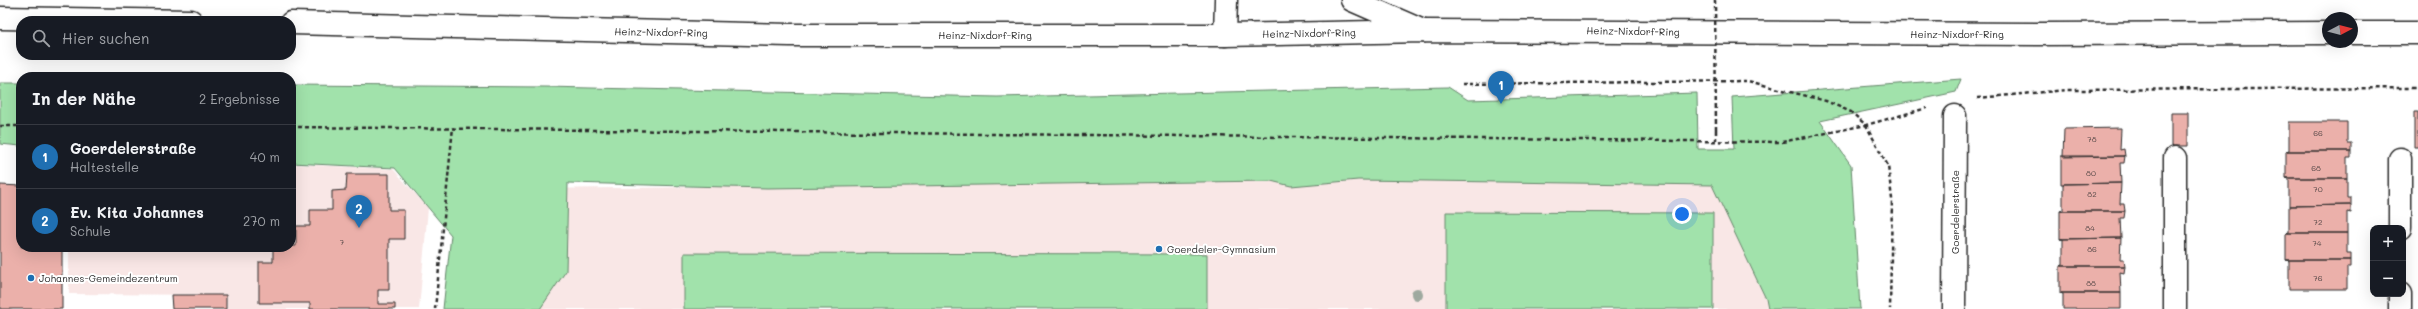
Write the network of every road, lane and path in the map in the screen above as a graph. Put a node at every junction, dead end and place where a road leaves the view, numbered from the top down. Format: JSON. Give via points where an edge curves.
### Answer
{"nodes":[{"id":1,"x":1226,"y":0,"type":"edge"},
{"id":2,"x":1352,"y":0,"type":"edge"},
{"id":3,"x":1715,"y":0,"type":"edge"},
{"id":4,"x":0,"y":18,"type":"edge"},
{"id":5,"x":16,"y":18,"type":"edge"},
{"id":6,"x":296,"y":23,"type":"edge"},
{"id":7,"x":1423,"y":31,"type":"junction"},
{"id":8,"x":2322,"y":33,"type":"edge"},
{"id":9,"x":2358,"y":33,"type":"edge"},
{"id":10,"x":2418,"y":33,"type":"edge"},
{"id":11,"x":1225,"y":35,"type":"junction"},
{"id":12,"x":1462,"y":84,"type":"dead end"},
{"id":13,"x":2418,"y":88,"type":"edge"},
{"id":14,"x":1972,"y":98,"type":"dead end"},
{"id":15,"x":1934,"y":106,"type":"dead end"},
{"id":16,"x":1955,"y":116,"type":"dead end"},
{"id":17,"x":1866,"y":125,"type":"junction"},
{"id":18,"x":0,"y":126,"type":"edge"},
{"id":19,"x":16,"y":126,"type":"edge"},
{"id":20,"x":296,"y":127,"type":"edge"},
{"id":21,"x":453,"y":127,"type":"junction"},
{"id":22,"x":1716,"y":140,"type":"junction"},
{"id":23,"x":2175,"y":158,"type":"dead end"},
{"id":24,"x":2400,"y":159,"type":"dead end"},
{"id":25,"x":2400,"y":225,"type":"edge"},
{"id":26,"x":2400,"y":297,"type":"edge"},
{"id":27,"x":435,"y":309,"type":"edge"},
{"id":28,"x":1890,"y":309,"type":"edge"},
{"id":29,"x":1954,"y":309,"type":"edge"},
{"id":30,"x":2175,"y":309,"type":"edge"},
{"id":31,"x":2400,"y":309,"type":"edge"}],
"edges":[{"from":1,"to":11,"type":"main road"},
{"from":2,"to":7,"type":"main road"},
{"from":3,"to":22,"type":"path","bridge":true},
{"from":4,"to":5,"type":"main road"},
{"from":6,"to":11,"type":"main road","name":"Heinz-Nixdorf-Ring","via":[[790,35]]},
{"from":7,"to":8,"type":"main road","name":"Heinz-Nixdorf-Ring"},
{"from":7,"to":11,"type":"main road","name":"Heinz-Nixdorf-Ring"},
{"from":9,"to":10,"type":"main road"},
{"from":12,"to":17,"type":"path","via":[[1748,81],[1826,101],[1851,112]]},
{"from":13,"to":14,"type":"path","via":[[2067,90]]},
{"from":15,"to":17,"type":"path"},
{"from":16,"to":29,"type":"main road","name":"Goerdelerstraße"},
{"from":17,"to":22,"type":"path","via":[[1782,142]]},
{"from":17,"to":28,"type":"path","via":[[1888,166],[1892,199]]},
{"from":18,"to":19,"type":"path"},
{"from":20,"to":21,"type":"path"},
{"from":21,"to":22,"type":"path"},
{"from":21,"to":27,"type":"path"},
{"from":23,"to":30,"type":"main road"},
{"from":24,"to":25,"type":"main road"},
{"from":26,"to":31,"type":"main road"}]}
